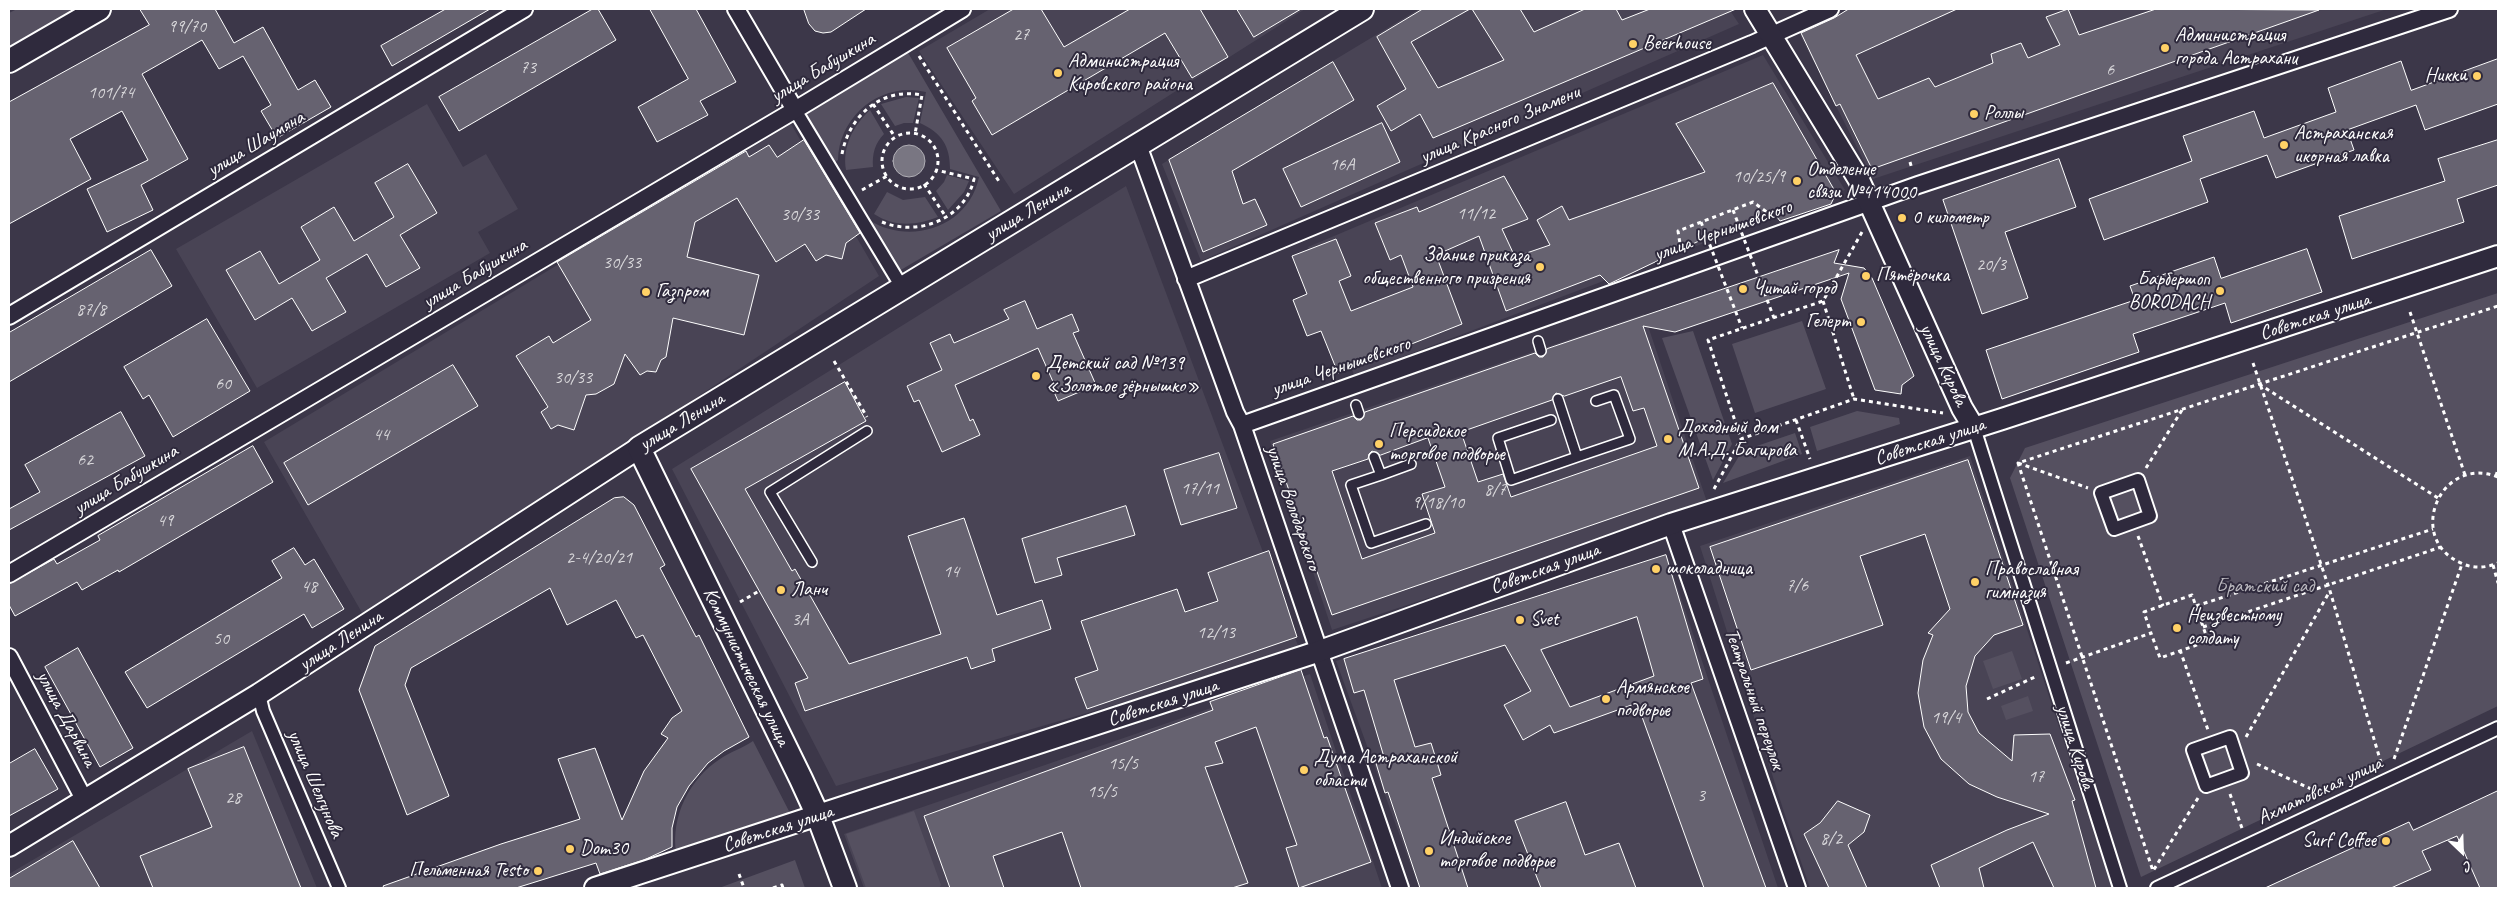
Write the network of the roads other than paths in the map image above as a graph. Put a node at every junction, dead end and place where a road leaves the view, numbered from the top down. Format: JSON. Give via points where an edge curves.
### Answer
{"nodes":[{"id":1,"x":99,"y":9,"type":"edge"},
{"id":2,"x":524,"y":9,"type":"edge"},
{"id":3,"x":736,"y":9,"type":"edge"},
{"id":4,"x":962,"y":9,"type":"edge"},
{"id":5,"x":1362,"y":9,"type":"edge"},
{"id":6,"x":1755,"y":9,"type":"edge"},
{"id":7,"x":1830,"y":9,"type":"edge"},
{"id":8,"x":2449,"y":9,"type":"edge"},
{"id":9,"x":1772,"y":35,"type":"junction"},
{"id":10,"x":9,"y":61,"type":"edge"},
{"id":11,"x":795,"y":110,"type":"junction"},
{"id":12,"x":1138,"y":145,"type":"junction"},
{"id":13,"x":1862,"y":204,"type":"junction"},
{"id":14,"x":2498,"y":256,"type":"edge"},
{"id":15,"x":897,"y":279,"type":"dead end"},
{"id":16,"x":1186,"y":279,"type":"junction"},
{"id":17,"x":9,"y":316,"type":"edge"},
{"id":18,"x":1538,"y":341,"type":"dead end"},
{"id":19,"x":1541,"y":351,"type":"dead end"},
{"id":20,"x":1558,"y":399,"type":"dead end"},
{"id":21,"x":1596,"y":401,"type":"dead end"},
{"id":22,"x":1551,"y":420,"type":"dead end"},
{"id":23,"x":1242,"y":425,"type":"junction"},
{"id":24,"x":1974,"y":428,"type":"junction"},
{"id":25,"x":867,"y":430,"type":"road end"},
{"id":26,"x":639,"y":448,"type":"junction"},
{"id":27,"x":1374,"y":457,"type":"dead end"},
{"id":28,"x":1577,"y":457,"type":"junction"},
{"id":29,"x":1411,"y":464,"type":"dead end"},
{"id":30,"x":1381,"y":475,"type":"junction"},
{"id":31,"x":2133,"y":522,"type":"joint"},
{"id":32,"x":1426,"y":524,"type":"dead end"},
{"id":33,"x":1671,"y":524,"type":"junction"},
{"id":34,"x":812,"y":562,"type":"dead end"},
{"id":35,"x":9,"y":574,"type":"edge"},
{"id":36,"x":1320,"y":651,"type":"junction"},
{"id":37,"x":9,"y":657,"type":"edge"},
{"id":38,"x":259,"y":694,"type":"junction"},
{"id":39,"x":2498,"y":728,"type":"edge"},
{"id":40,"x":2225,"y":779,"type":"joint"},
{"id":41,"x":85,"y":801,"type":"junction"},
{"id":42,"x":818,"y":816,"type":"junction"},
{"id":43,"x":9,"y":846,"type":"edge"},
{"id":44,"x":339,"y":888,"type":"edge"},
{"id":45,"x":597,"y":888,"type":"edge"},
{"id":46,"x":845,"y":888,"type":"edge"},
{"id":47,"x":1400,"y":888,"type":"edge"},
{"id":48,"x":1797,"y":888,"type":"edge"},
{"id":49,"x":2120,"y":888,"type":"edge"},
{"id":50,"x":2157,"y":888,"type":"edge"}],
"edges":[{"from":1,"to":10,"type":"main road"},
{"from":2,"to":17,"type":"street","name":"улица Шаумяна"},
{"from":3,"to":11,"type":"street"},
{"from":4,"to":11,"type":"street","name":"улица Бабушкина"},
{"from":5,"to":12,"type":"main road","name":"улица Ленина"},
{"from":6,"to":9,"type":"street","name":"улица Кирова"},
{"from":7,"to":9,"type":"street","name":"улица Красного Знамени"},
{"from":8,"to":13,"type":"street","name":"улица Чернышевского"},
{"from":9,"to":13,"type":"street","name":"улица Кирова","via":[[1860,180]]},
{"from":9,"to":16,"type":"street","name":"улица Красного Знамени"},
{"from":11,"to":15,"type":"street"},
{"from":11,"to":35,"type":"street","name":"улица Бабушкина"},
{"from":12,"to":16,"type":"street","name":"улица Володарского"},
{"from":12,"to":26,"type":"main road","name":"улица Ленина"},
{"from":13,"to":23,"type":"street","name":"улица Чернышевского"},
{"from":13,"to":24,"type":"street","name":"улица Кирова"},
{"from":14,"to":24,"type":"street","name":"Советская улица"},
{"from":16,"to":23,"type":"street","name":"улица Володарского"},
{"from":18,"to":19,"type":"lane"},
{"from":20,"to":28,"type":"lane"},
{"from":21,"to":28,"type":"lane","via":[[1614,395],[1630,439]]},
{"from":22,"to":28,"type":"lane","via":[[1498,438],[1511,480]]},
{"from":23,"to":36,"type":"street","name":"улица Володарского"},
{"from":24,"to":33,"type":"street","name":"Советская улица"},
{"from":24,"to":49,"type":"street","name":"улица Кирова"},
{"from":25,"to":34,"type":"lane","via":[[770,492]]},
{"from":26,"to":38,"type":"street","name":"улица Ленина"},
{"from":26,"to":42,"type":"main road","name":"Коммунистическая улица"},
{"from":27,"to":30,"type":"lane"},
{"from":29,"to":30,"type":"lane"},
{"from":30,"to":32,"type":"lane","via":[[1351,485],[1371,543]]},
{"from":31,"to":31,"type":"street","via":[[2114,529],[2101,493],[2138,480],[2150,516]]},
{"from":33,"to":36,"type":"street","name":"Советская улица"},
{"from":33,"to":48,"type":"street","name":"Театральный переулок"},
{"from":36,"to":42,"type":"street","name":"Советская улица"},
{"from":36,"to":47,"type":"street","name":"улица Володарского"},
{"from":37,"to":41,"type":"street","name":"улица Дарвина"},
{"from":38,"to":41,"type":"street","name":"улица Ленина"},
{"from":38,"to":44,"type":"street","name":"улица Шелгунова","via":[[263,711]]},
{"from":39,"to":50,"type":"street","name":"Ахматовская улица"},
{"from":40,"to":40,"type":"street","via":[[2242,773],[2230,737],[2193,750],[2206,786]]},
{"from":41,"to":43,"type":"street","name":"улица Ленина"},
{"from":42,"to":45,"type":"street","name":"Советская улица"},
{"from":42,"to":46,"type":"main road","name":"Коммунистическая улица"}]}
